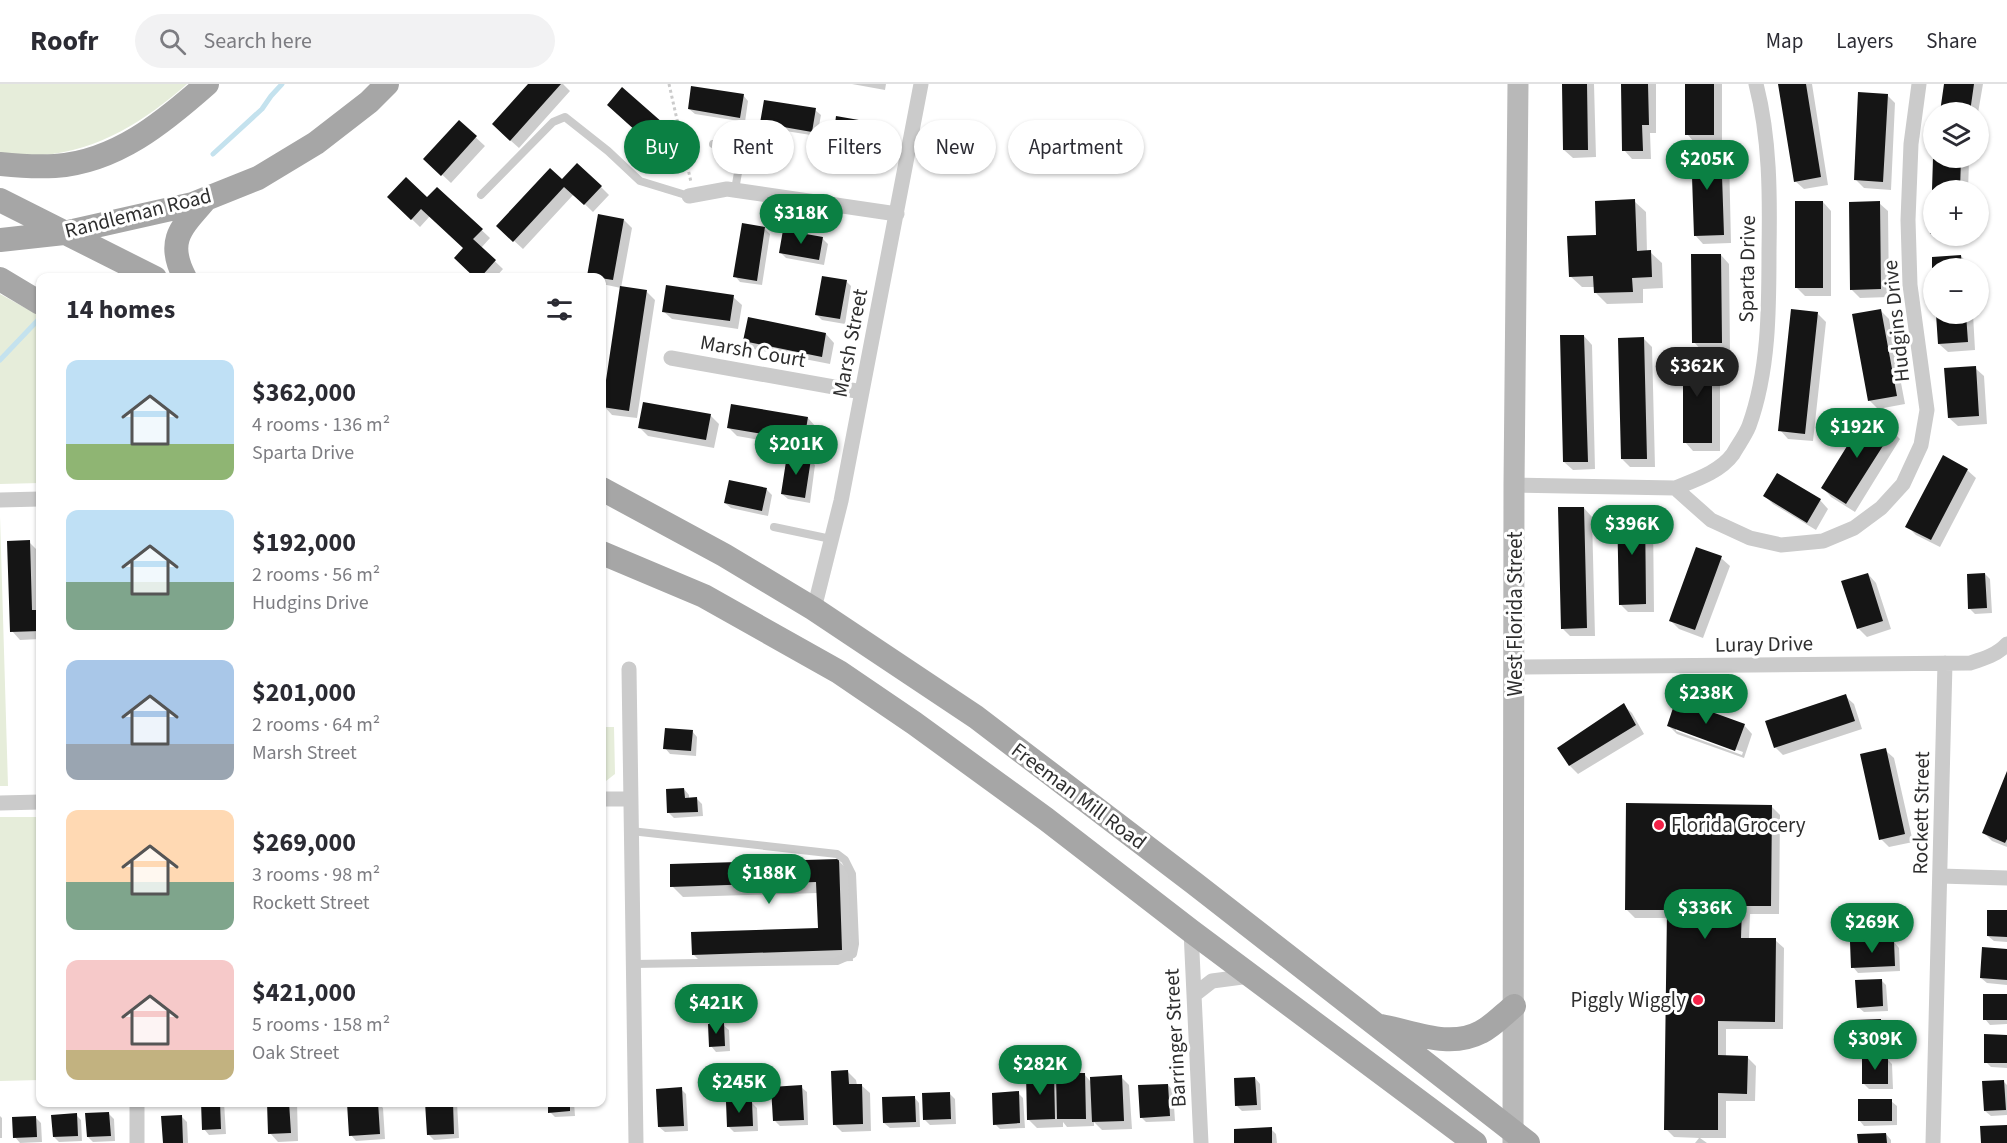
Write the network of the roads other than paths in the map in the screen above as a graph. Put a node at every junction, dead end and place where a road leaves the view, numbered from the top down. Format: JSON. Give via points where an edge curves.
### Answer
{"nodes":[{"id":1,"x":207,"y":84,"type":"edge"},
{"id":2,"x":387,"y":84,"type":"edge"},
{"id":3,"x":921,"y":84,"type":"edge"},
{"id":4,"x":1518,"y":84,"type":"edge"},
{"id":5,"x":1756,"y":84,"type":"edge"},
{"id":6,"x":1919,"y":84,"type":"edge"},
{"id":7,"x":0,"y":164,"type":"edge"},
{"id":8,"x":735,"y":174,"type":"edge"},
{"id":9,"x":731,"y":190,"type":"junction"},
{"id":10,"x":481,"y":195,"type":"dead end"},
{"id":11,"x":692,"y":196,"type":"joint"},
{"id":12,"x":206,"y":199,"type":"junction"},
{"id":13,"x":0,"y":200,"type":"edge"},
{"id":14,"x":897,"y":214,"type":"junction"},
{"id":15,"x":64,"y":233,"type":"junction"},
{"id":16,"x":0,"y":240,"type":"edge"},
{"id":17,"x":145,"y":273,"type":"edge"},
{"id":18,"x":182,"y":273,"type":"edge"},
{"id":19,"x":0,"y":279,"type":"edge"},
{"id":20,"x":36,"y":301,"type":"edge"},
{"id":21,"x":671,"y":357,"type":"dead end"},
{"id":22,"x":862,"y":392,"type":"junction"},
{"id":23,"x":1515,"y":485,"type":"junction"},
{"id":24,"x":1675,"y":489,"type":"junction"},
{"id":25,"x":606,"y":491,"type":"edge"},
{"id":26,"x":36,"y":499,"type":"edge"},
{"id":27,"x":0,"y":500,"type":"edge"},
{"id":28,"x":774,"y":527,"type":"dead end"},
{"id":29,"x":831,"y":539,"type":"junction"},
{"id":30,"x":606,"y":555,"type":"edge"},
{"id":31,"x":814,"y":609,"type":"junction"},
{"id":32,"x":2007,"y":644,"type":"edge"},
{"id":33,"x":1946,"y":663,"type":"junction"},
{"id":34,"x":1515,"y":667,"type":"junction"},
{"id":35,"x":629,"y":669,"type":"dead end"},
{"id":36,"x":606,"y":799,"type":"edge"},
{"id":37,"x":631,"y":799,"type":"junction"},
{"id":38,"x":36,"y":802,"type":"edge"},
{"id":39,"x":0,"y":803,"type":"edge"},
{"id":40,"x":631,"y":831,"type":"junction"},
{"id":41,"x":1941,"y":876,"type":"junction"},
{"id":42,"x":2007,"y":878,"type":"edge"},
{"id":43,"x":1191,"y":931,"type":"junction"},
{"id":44,"x":633,"y":964,"type":"junction"},
{"id":45,"x":1250,"y":976,"type":"junction"},
{"id":46,"x":1194,"y":995,"type":"junction"},
{"id":47,"x":1514,"y":1006,"type":"junction"},
{"id":48,"x":1377,"y":1026,"type":"junction"},
{"id":49,"x":137,"y":1107,"type":"edge"},
{"id":50,"x":1518,"y":1139,"type":"edge"},
{"id":51,"x":137,"y":1143,"type":"edge"},
{"id":52,"x":636,"y":1143,"type":"edge"},
{"id":53,"x":1201,"y":1143,"type":"edge"},
{"id":54,"x":1475,"y":1143,"type":"edge"},
{"id":55,"x":1933,"y":1143,"type":"edge"}],
"edges":[{"from":1,"to":7,"type":"main road","via":[[177,111],[117,151],[58,166]]},
{"from":2,"to":12,"type":"main road","name":"Randleman Road","via":[[316,143],[258,178]]},
{"from":3,"to":14,"type":"street","name":"Marsh Street"},
{"from":4,"to":23,"type":"main road","name":"West Florida Street"},
{"from":5,"to":24,"type":"street","name":"Sparta Drive","via":[[1770,192],[1769,309],[1762,378],[1748,428],[1731,456],[1708,474]]},
{"from":6,"to":24,"type":"street","name":"Hudgins Drive","via":[[1911,144],[1908,219],[1910,285],[1927,410],[1921,445],[1903,484],[1881,508],[1854,528],[1823,541],[1781,545],[1750,538],[1711,519]]},
{"from":8,"to":9,"type":"lane"},
{"from":9,"to":11,"type":"street"},
{"from":9,"to":14,"type":"street"},
{"from":10,"to":11,"type":"lane","via":[[553,122],[565,117],[640,181]]},
{"from":12,"to":15,"type":"main road","name":"Randleman Road"},
{"from":12,"to":18,"type":"main road","via":[[177,237],[175,254]]},
{"from":13,"to":15,"type":"main road"},
{"from":14,"to":22,"type":"street","name":"Marsh Street"},
{"from":15,"to":16,"type":"main road","name":"Randleman Road"},
{"from":15,"to":17,"type":"main road"},
{"from":19,"to":20,"type":"main road"},
{"from":21,"to":22,"type":"street","name":"Marsh Court"},
{"from":22,"to":29,"type":"street","name":"Marsh Street"},
{"from":23,"to":24,"type":"street"},
{"from":23,"to":34,"type":"main road","name":"West Florida Street"},
{"from":25,"to":31,"type":"main road","name":"Freeman Mill Road"},
{"from":26,"to":27,"type":"street"},
{"from":28,"to":29,"type":"lane"},
{"from":29,"to":31,"type":"street","name":"Marsh Street"},
{"from":30,"to":43,"type":"main road","name":"Freeman Mill Road","via":[[704,596],[839,672],[1046,819]]},
{"from":31,"to":48,"type":"main road","name":"Freeman Mill Road","via":[[976,717]]},
{"from":32,"to":33,"type":"street","name":"Luray Drive","via":[[1985,659]]},
{"from":33,"to":34,"type":"street","name":"Luray Drive"},
{"from":33,"to":41,"type":"street","name":"Rockett Street"},
{"from":34,"to":47,"type":"main road","name":"West Florida Street"},
{"from":35,"to":37,"type":"street"},
{"from":36,"to":37,"type":"street"},
{"from":37,"to":40,"type":"street"},
{"from":38,"to":39,"type":"street"},
{"from":40,"to":44,"type":"street"},
{"from":40,"to":44,"type":"lane","via":[[837,854],[852,874],[855,944],[852,954],[837,961]]},
{"from":41,"to":42,"type":"street"},
{"from":41,"to":55,"type":"street","name":"Rockett Street"},
{"from":43,"to":45,"type":"main road","name":"Freeman Mill Road"},
{"from":43,"to":46,"type":"street","name":"Barringer Street"},
{"from":44,"to":52,"type":"street"},
{"from":45,"to":46,"type":"street","via":[[1212,981]]},
{"from":45,"to":54,"type":"main road","name":"Freeman Mill Road"},
{"from":46,"to":53,"type":"street","name":"Barringer Street"},
{"from":47,"to":48,"type":"main road","via":[[1481,1032],[1458,1039],[1432,1038]]},
{"from":47,"to":50,"type":"main road","name":"West Florida Street"},
{"from":48,"to":50,"type":"main road","name":"Freeman Mill Road"},
{"from":49,"to":51,"type":"street"}]}
